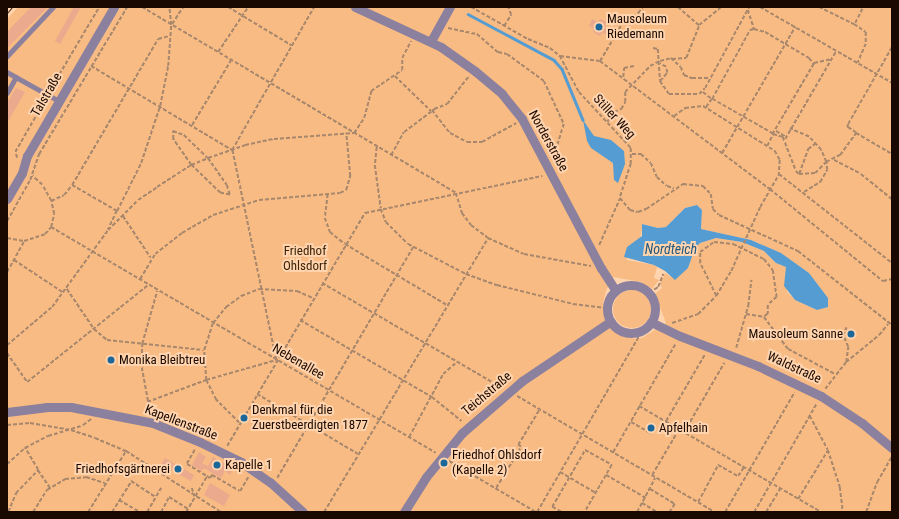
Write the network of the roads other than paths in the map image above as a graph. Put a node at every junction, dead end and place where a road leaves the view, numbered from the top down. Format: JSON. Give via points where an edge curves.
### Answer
{"nodes":[{"id":1,"x":53,"y":7,"type":"edge"},
{"id":2,"x":114,"y":7,"type":"edge"},
{"id":3,"x":355,"y":7,"type":"edge"},
{"id":4,"x":450,"y":7,"type":"edge"},
{"id":5,"x":431,"y":41,"type":"junction"},
{"id":6,"x":7,"y":56,"type":"edge"},
{"id":7,"x":7,"y":72,"type":"edge"},
{"id":8,"x":16,"y":77,"type":"junction"},
{"id":9,"x":7,"y":93,"type":"edge"},
{"id":10,"x":59,"y":101,"type":"junction"},
{"id":11,"x":7,"y":199,"type":"edge"},
{"id":12,"x":616,"y":291,"type":"junction"},
{"id":13,"x":611,"y":321,"type":"junction"},
{"id":14,"x":651,"y":322,"type":"junction"},
{"id":15,"x":7,"y":412,"type":"edge"},
{"id":16,"x":892,"y":448,"type":"edge"},
{"id":17,"x":303,"y":512,"type":"edge"},
{"id":18,"x":404,"y":512,"type":"edge"}],
"edges":[{"from":1,"to":6,"type":"lane"},
{"from":2,"to":10,"type":"street","name":"Talstraße"},
{"from":3,"to":5,"type":"street","name":"Norderstraße"},
{"from":4,"to":5,"type":"street"},
{"from":5,"to":12,"type":"street","name":"Norderstraße","via":[[475,71],[502,94],[522,119],[600,268]]},
{"from":7,"to":8,"type":"lane"},
{"from":8,"to":9,"type":"lane"},
{"from":8,"to":10,"type":"lane"},
{"from":10,"to":11,"type":"street","name":"Talstraße","via":[[27,156],[22,173]]},
{"from":12,"to":13,"type":"street","via":[[610,298],[608,308]]},
{"from":12,"to":14,"type":"street","via":[[629,285],[637,286],[649,293],[655,304]]},
{"from":13,"to":14,"type":"street","via":[[624,331],[643,329]]},
{"from":13,"to":18,"type":"street","name":"Teichstraße","via":[[509,392],[469,427],[442,457]]},
{"from":14,"to":16,"type":"street","name":"Waldstraße","via":[[822,396],[862,423]]},
{"from":15,"to":17,"type":"street","name":"Kapellenstraße","via":[[46,407],[102,412],[153,423],[223,452],[274,485]]}]}
